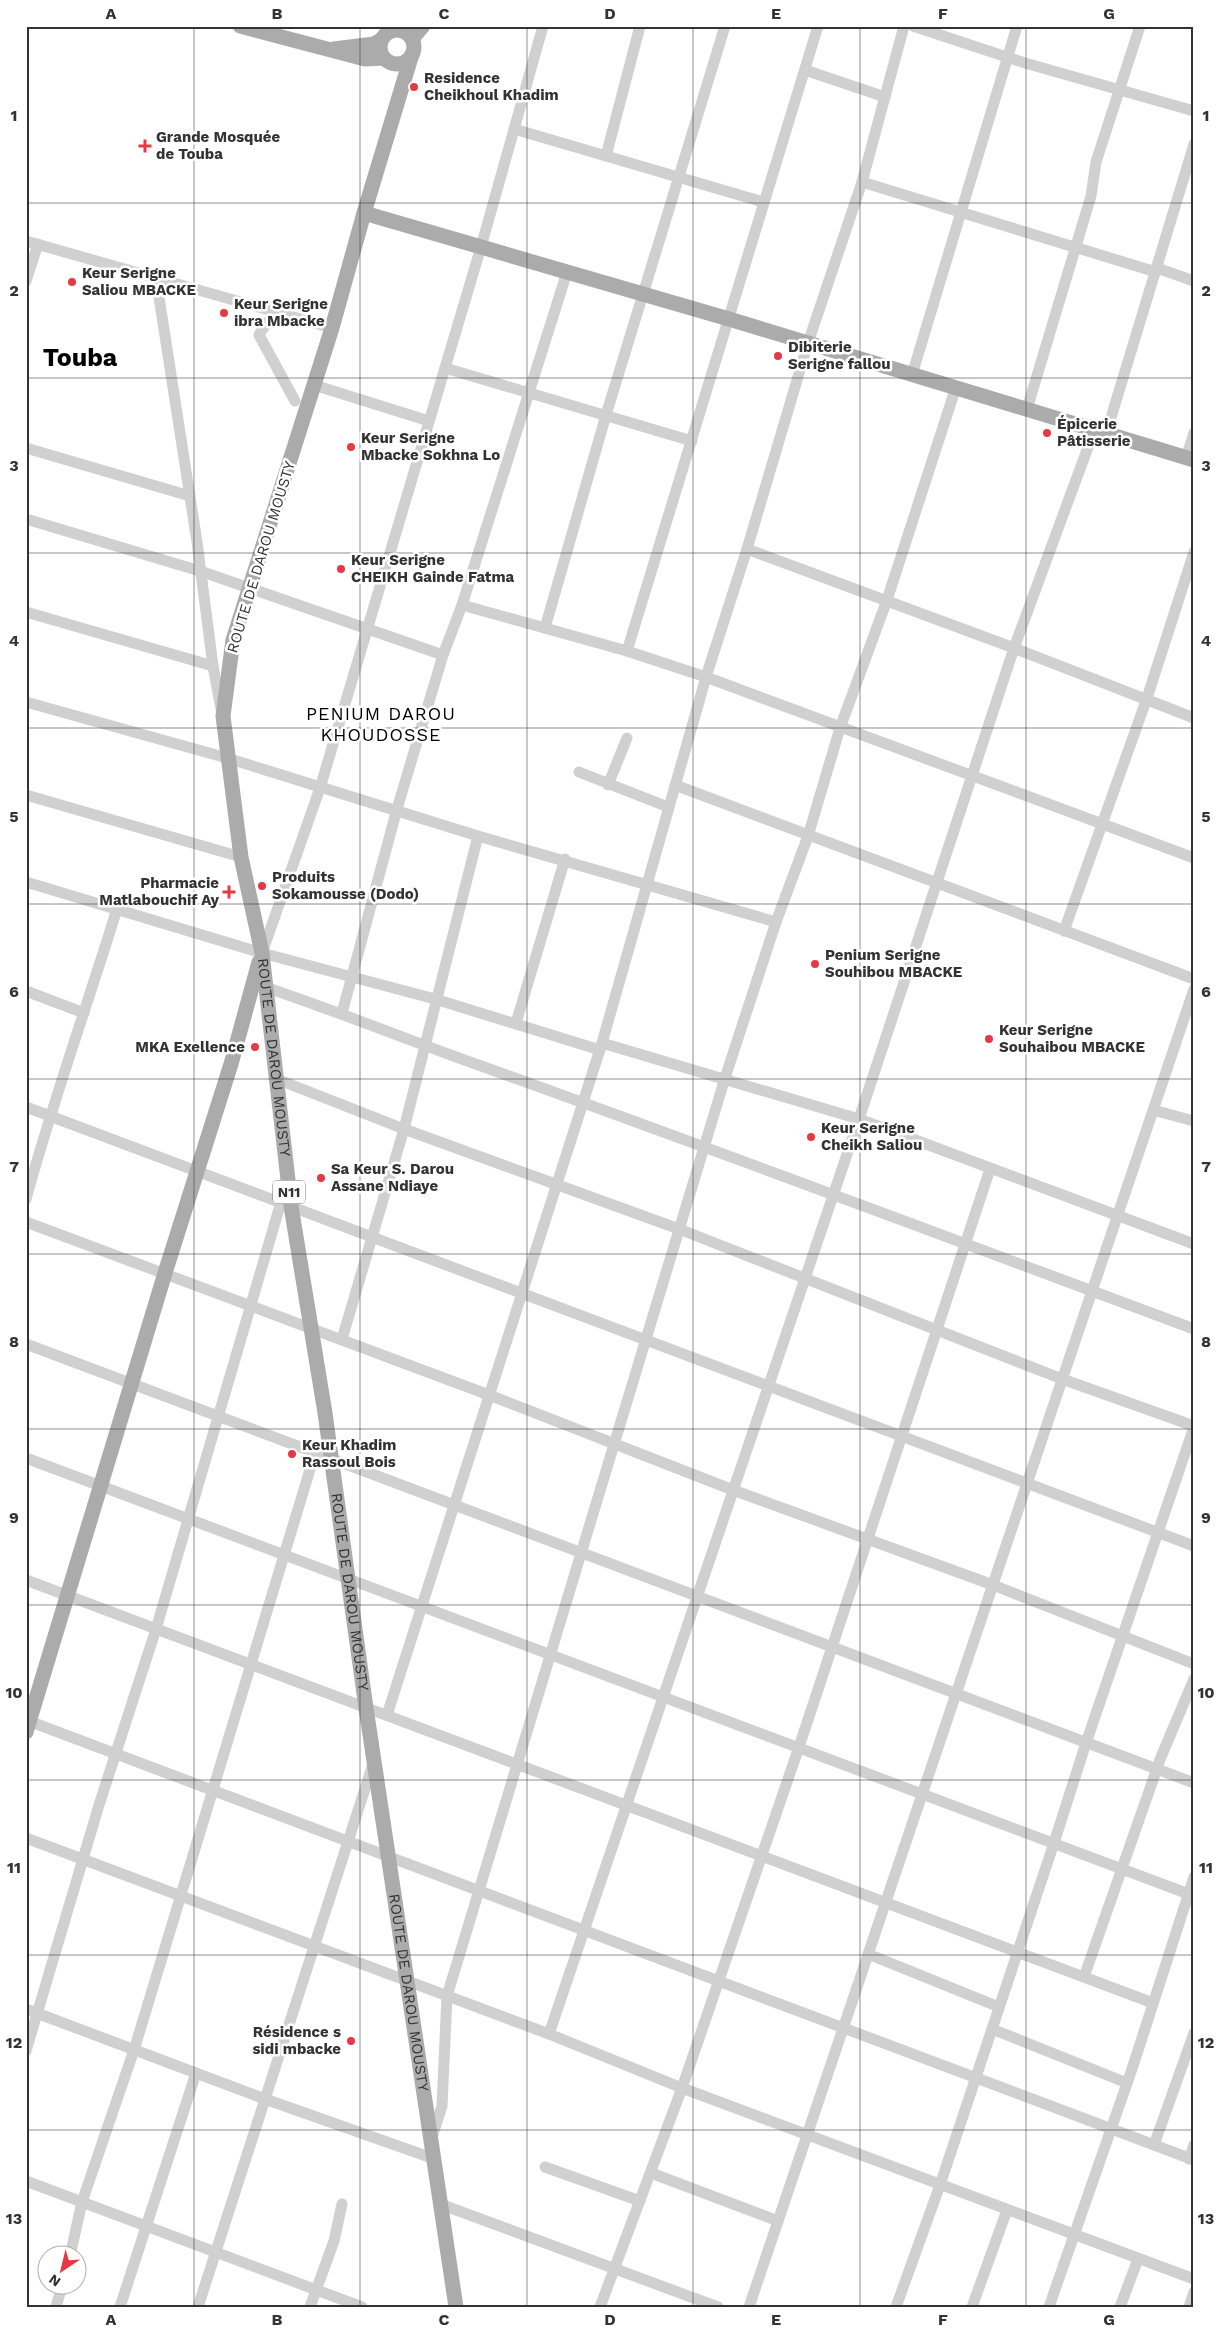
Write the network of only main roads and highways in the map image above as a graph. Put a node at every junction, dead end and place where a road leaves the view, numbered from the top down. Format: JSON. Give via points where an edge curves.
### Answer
{"nodes":[{"id":1,"x":422,"y":26,"type":"edge"},
{"id":2,"x":243,"y":27,"type":"edge"},
{"id":3,"x":410,"y":37,"type":"edge"},
{"id":4,"x":381,"y":40,"type":"junction"},
{"id":5,"x":331,"y":50,"type":"junction"},
{"id":6,"x":386,"y":59,"type":"junction"},
{"id":7,"x":399,"y":95,"type":"junction"},
{"id":8,"x":364,"y":213,"type":"junction"},
{"id":9,"x":1190,"y":459,"type":"edge"},
{"id":10,"x":262,"y":953,"type":"junction"},
{"id":11,"x":27,"y":1725,"type":"edge"},
{"id":12,"x":456,"y":2307,"type":"edge"}],
"edges":[{"from":1,"to":3,"type":"main road"},
{"from":2,"to":5,"type":"main road"},
{"from":3,"to":4,"type":"main road","via":[[392,30]]},
{"from":3,"to":6,"type":"main road","via":[[402,63]]},
{"from":3,"to":7,"type":"main road","name":"ROUTE DE DAROU MOUSTY"},
{"from":4,"to":5,"type":"main road","via":[[374,44]]},
{"from":4,"to":6,"type":"main road","via":[[380,49]]},
{"from":5,"to":6,"type":"main road","via":[[365,59]]},
{"from":6,"to":7,"type":"main road"},
{"from":7,"to":8,"type":"main road","name":"ROUTE DE DAROU MOUSTY","number":"N11"},
{"from":8,"to":9,"type":"main road","via":[[729,319]]},
{"from":8,"to":10,"type":"main road","name":"ROUTE DE DAROU MOUSTY","number":"N11","via":[[332,328],[233,640],[222,716],[241,857]]},
{"from":10,"to":11,"type":"main road","via":[[231,1064]]},
{"from":10,"to":12,"type":"main road","name":"ROUTE DE DAROU MOUSTY","number":"N11","via":[[286,1204],[312,1330]]}]}
